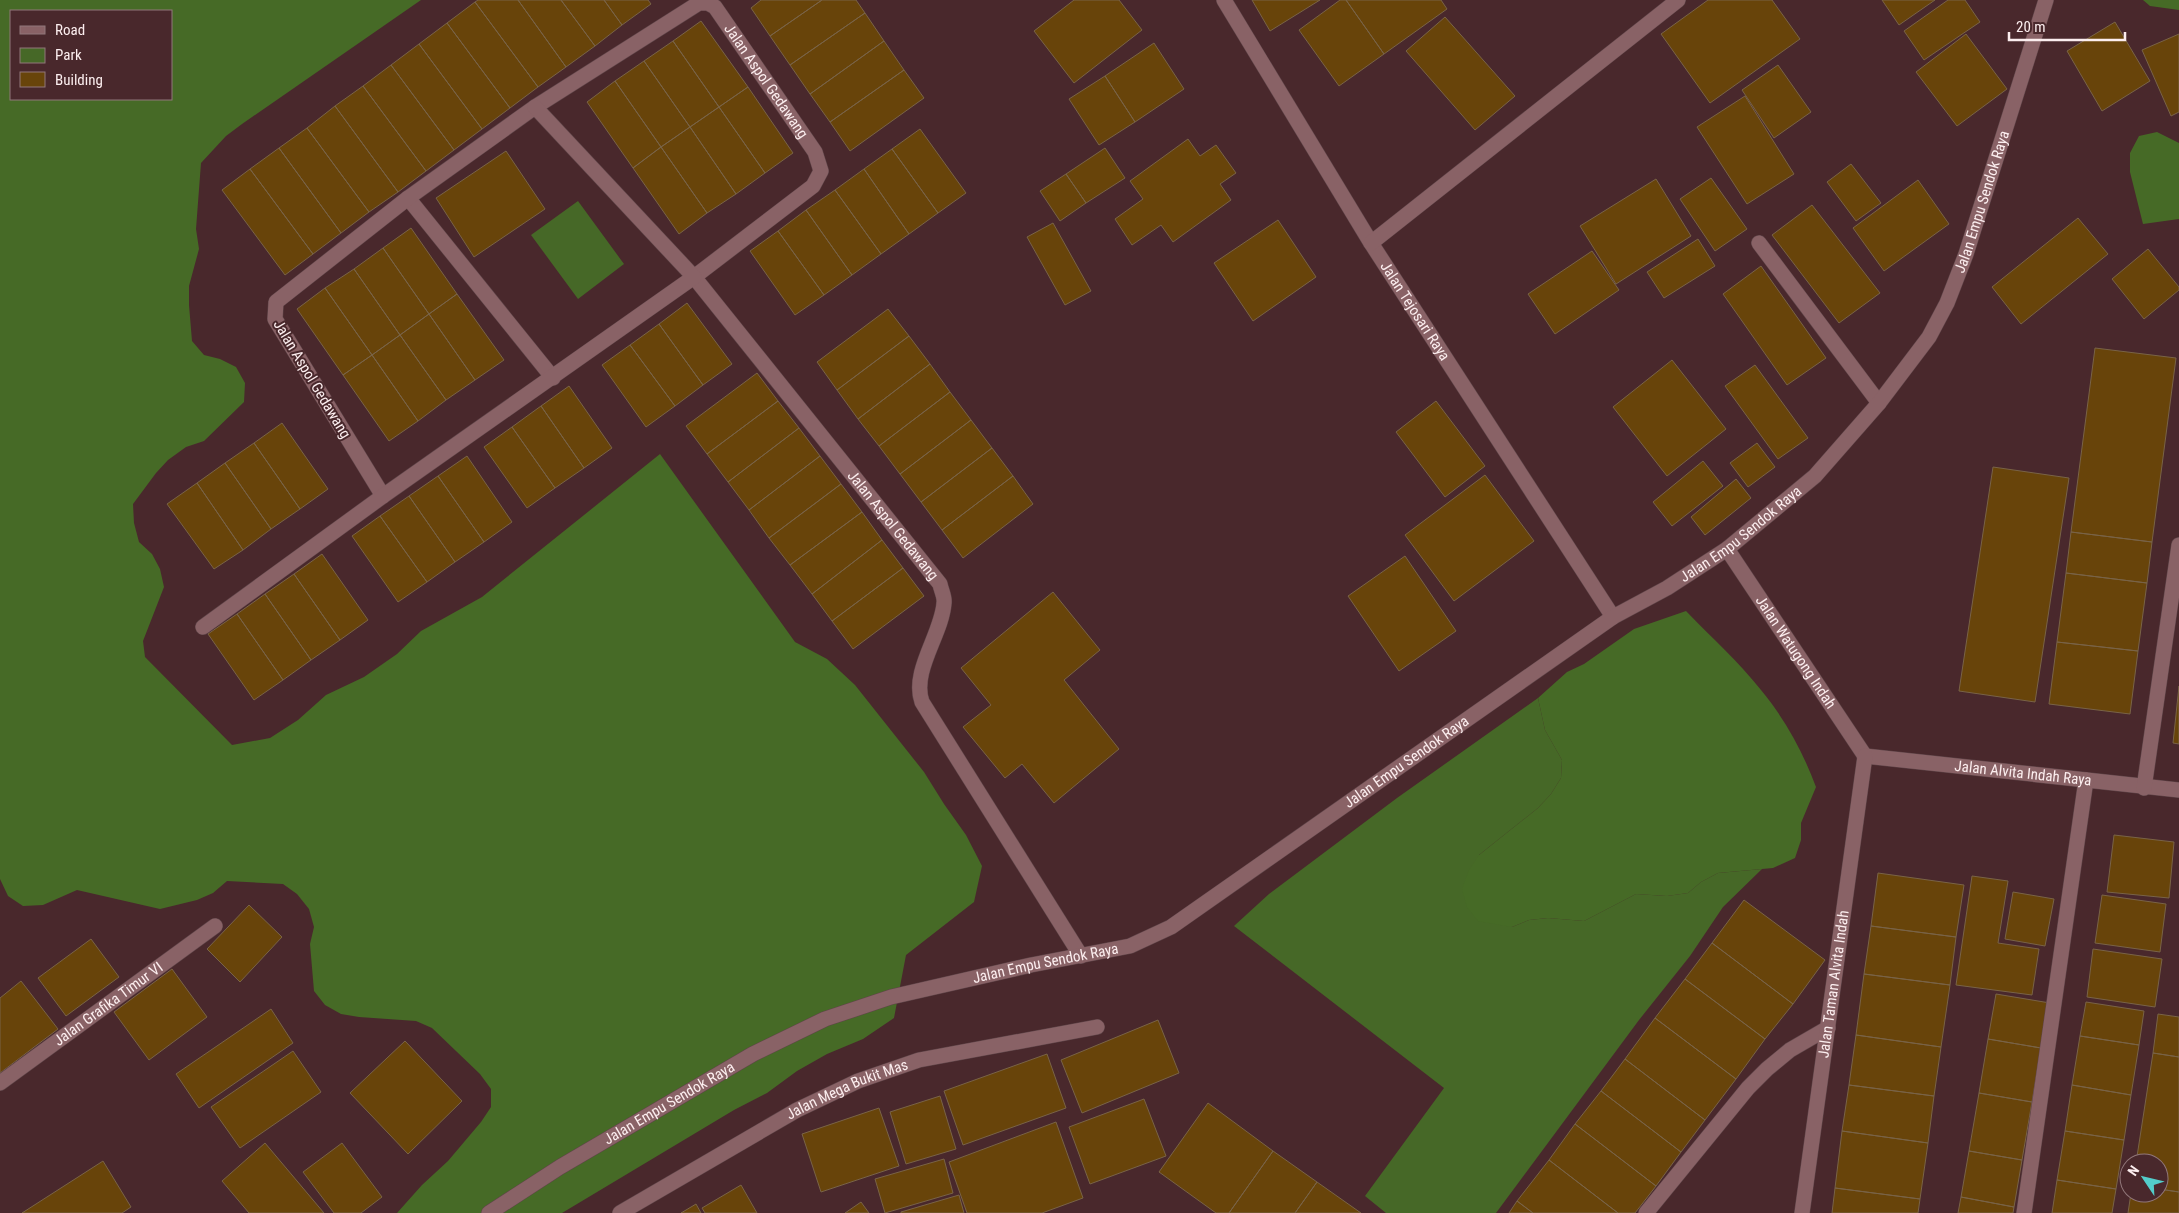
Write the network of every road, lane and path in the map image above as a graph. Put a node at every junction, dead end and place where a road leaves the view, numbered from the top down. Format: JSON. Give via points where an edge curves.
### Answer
{"nodes":[{"id":1,"x":1224,"y":0,"type":"edge"},
{"id":2,"x":1678,"y":0,"type":"edge"},
{"id":3,"x":2046,"y":0,"type":"edge"},
{"id":4,"x":535,"y":107,"type":"junction"},
{"id":5,"x":408,"y":198,"type":"junction"},
{"id":6,"x":1371,"y":243,"type":"junction"},
{"id":7,"x":1759,"y":243,"type":"dead end"},
{"id":8,"x":694,"y":277,"type":"junction"},
{"id":9,"x":553,"y":378,"type":"junction"},
{"id":10,"x":1880,"y":403,"type":"junction"},
{"id":11,"x":383,"y":496,"type":"junction"},
{"id":12,"x":2179,"y":545,"type":"edge"},
{"id":13,"x":1727,"y":549,"type":"junction"},
{"id":14,"x":1613,"y":617,"type":"junction"},
{"id":15,"x":203,"y":627,"type":"dead end"},
{"id":16,"x":1866,"y":756,"type":"junction"},
{"id":17,"x":2086,"y":780,"type":"junction"},
{"id":18,"x":2144,"y":788,"type":"junction"},
{"id":19,"x":2179,"y":790,"type":"edge"},
{"id":20,"x":215,"y":926,"type":"dead end"},
{"id":21,"x":1080,"y":956,"type":"junction"},
{"id":22,"x":1097,"y":1027,"type":"dead end"},
{"id":23,"x":1828,"y":1028,"type":"junction"},
{"id":24,"x":0,"y":1083,"type":"edge"},
{"id":25,"x":488,"y":1213,"type":"edge"},
{"id":26,"x":620,"y":1213,"type":"edge"},
{"id":27,"x":1646,"y":1213,"type":"edge"},
{"id":28,"x":1802,"y":1213,"type":"edge"},
{"id":29,"x":2024,"y":1213,"type":"edge"}],
"edges":[{"from":1,"to":6,"type":"street","name":"Jalan Tejosari Raya"},
{"from":2,"to":6,"type":"street"},
{"from":3,"to":10,"type":"street","name":"Jalan Empu Sendok Raya","via":[[1966,254],[1947,303],[1929,337]]},
{"from":4,"to":5,"type":"street","name":"Jalan Aspol Gedawang"},
{"from":4,"to":8,"type":"street","name":"Jalan Aspol Gedawang"},
{"from":4,"to":8,"type":"street","name":"Jalan Aspol Gedawang","via":[[699,3],[715,7],[815,152],[821,171],[813,186]]},
{"from":5,"to":9,"type":"street"},
{"from":5,"to":11,"type":"street","name":"Jalan Aspol Gedawang","via":[[276,302],[273,313]]},
{"from":6,"to":14,"type":"street","name":"Jalan Tejosari Raya"},
{"from":7,"to":10,"type":"street"},
{"from":8,"to":9,"type":"street","name":"Jalan Aspol Gedawang"},
{"from":8,"to":21,"type":"street","name":"Jalan Aspol Gedawang","via":[[940,584],[945,602],[920,679],[922,702]]},
{"from":9,"to":11,"type":"street","name":"Jalan Aspol Gedawang"},
{"from":10,"to":13,"type":"street","name":"Jalan Empu Sendok Raya","via":[[1815,476]]},
{"from":11,"to":15,"type":"street","name":"Jalan Aspol Gedawang"},
{"from":12,"to":18,"type":"street"},
{"from":13,"to":14,"type":"street","name":"Jalan Empu Sendok Raya","via":[[1667,588]]},
{"from":13,"to":16,"type":"street","name":"Jalan Watugong Indah"},
{"from":14,"to":21,"type":"street","name":"Jalan Empu Sendok Raya","via":[[1171,928],[1130,946]]},
{"from":16,"to":17,"type":"street","name":"Jalan Alvita Indah Raya"},
{"from":16,"to":23,"type":"street","name":"Jalan Taman Alvita Indah"},
{"from":17,"to":18,"type":"street","name":"Jalan Alvita Indah Raya"},
{"from":17,"to":29,"type":"street"},
{"from":18,"to":19,"type":"street","name":"Jalan Alvita Indah Raya"},
{"from":20,"to":24,"type":"street","name":"Jalan Grafika Timur VI"},
{"from":21,"to":25,"type":"street","name":"Jalan Empu Sendok Raya","via":[[891,997],[825,1020],[752,1054],[560,1166]]},
{"from":22,"to":26,"type":"street","name":"Jalan Mega Bukit Mas","via":[[919,1060],[858,1081],[797,1110]]},
{"from":23,"to":27,"type":"street","via":[[1790,1050],[1748,1088]]},
{"from":23,"to":28,"type":"street","name":"Jalan Taman Alvita Indah"}]}
